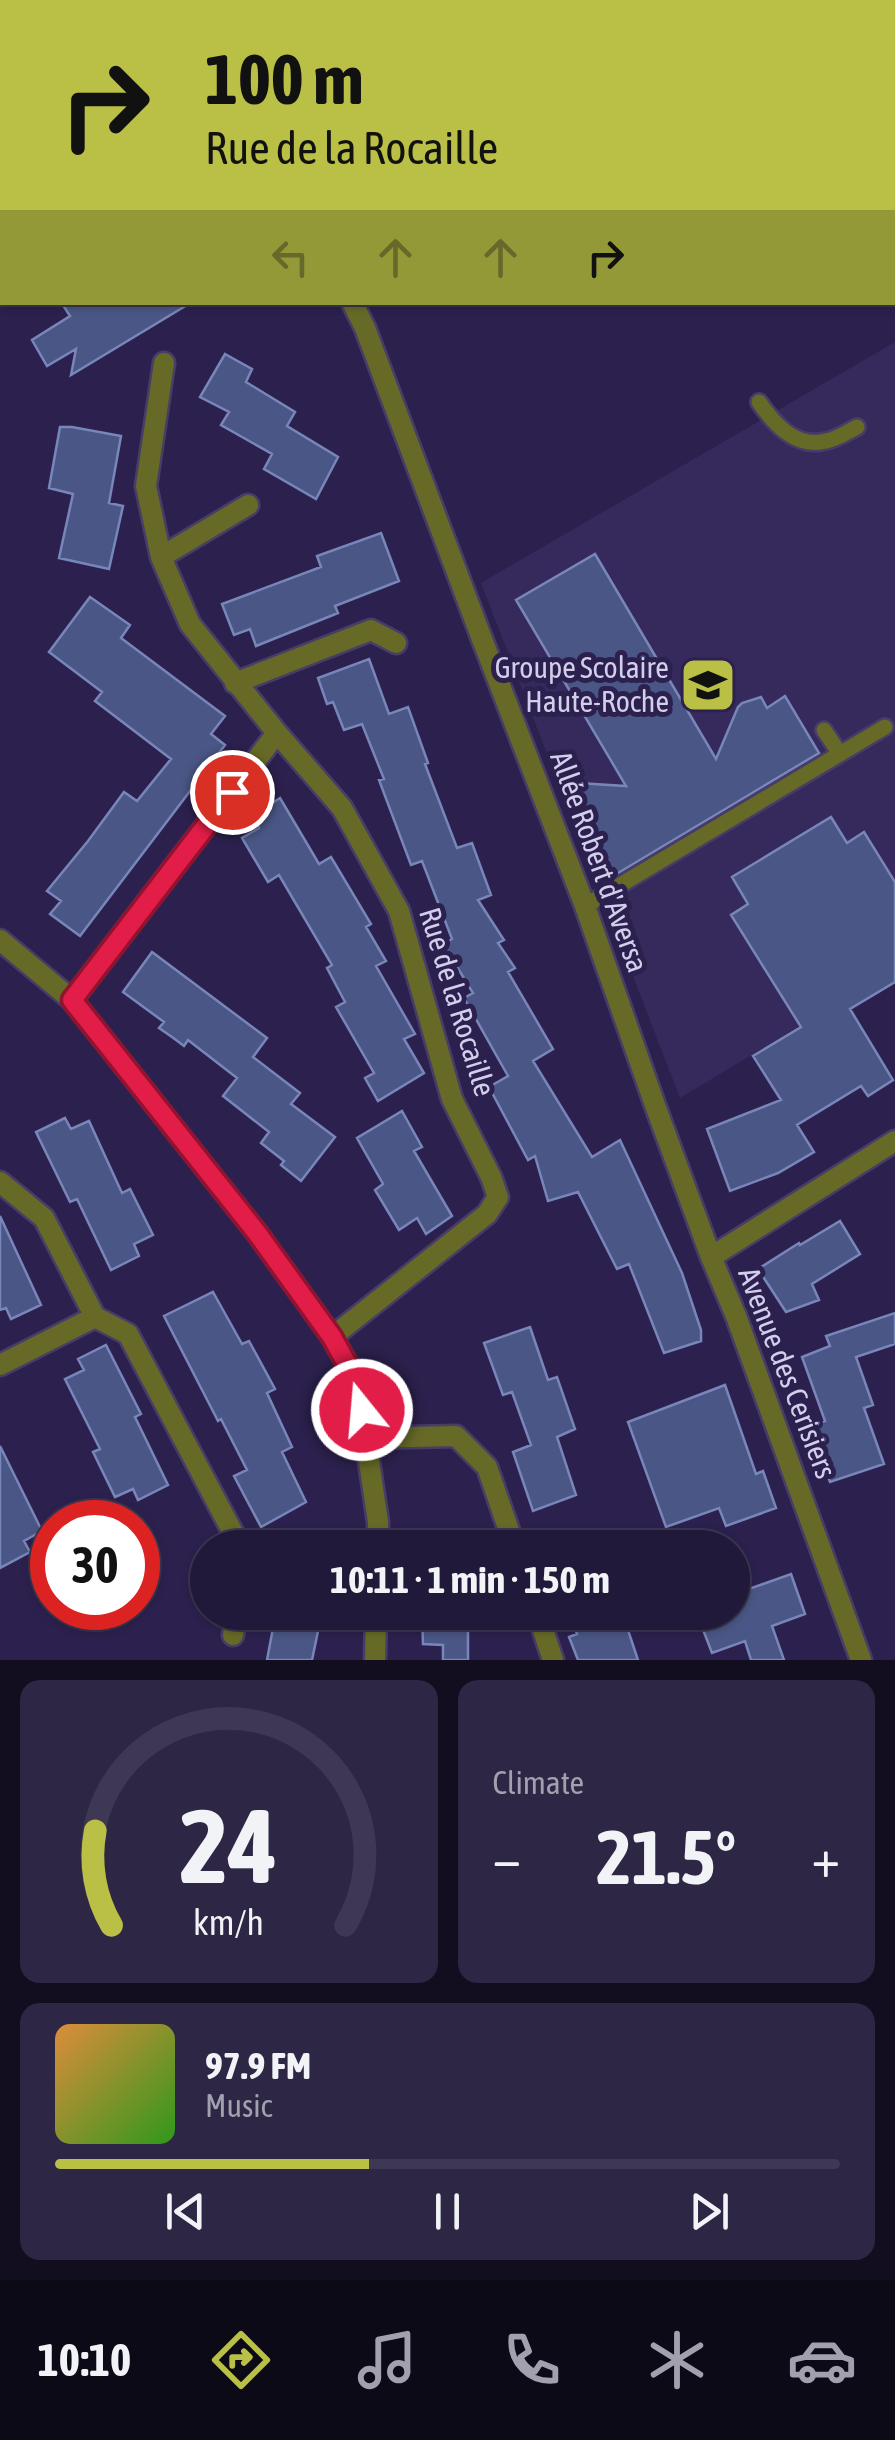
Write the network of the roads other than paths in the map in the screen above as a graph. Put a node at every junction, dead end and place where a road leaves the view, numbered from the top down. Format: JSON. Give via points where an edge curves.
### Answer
{"nodes":[{"id":1,"x":354,"y":305,"type":"edge"},
{"id":2,"x":164,"y":362,"type":"dead end"},
{"id":3,"x":758,"y":402,"type":"dead end"},
{"id":4,"x":857,"y":427,"type":"dead end"},
{"id":5,"x":248,"y":504,"type":"dead end"},
{"id":6,"x":161,"y":558,"type":"junction"},
{"id":7,"x":396,"y":643,"type":"dead end"},
{"id":8,"x":235,"y":682,"type":"junction"},
{"id":9,"x":885,"y":727,"type":"dead end"},
{"id":10,"x":824,"y":730,"type":"dead end"},
{"id":11,"x":277,"y":733,"type":"junction"},
{"id":12,"x":840,"y":754,"type":"junction"},
{"id":13,"x":585,"y":906,"type":"junction"},
{"id":14,"x":0,"y":940,"type":"edge"},
{"id":15,"x":72,"y":1000,"type":"junction"},
{"id":16,"x":656,"y":1108,"type":"joint"},
{"id":17,"x":895,"y":1142,"type":"edge"},
{"id":18,"x":0,"y":1182,"type":"edge"},
{"id":19,"x":711,"y":1257,"type":"junction"},
{"id":20,"x":95,"y":1317,"type":"junction"},
{"id":21,"x":332,"y":1337,"type":"junction"},
{"id":22,"x":0,"y":1365,"type":"edge"},
{"id":23,"x":366,"y":1438,"type":"junction"},
{"id":24,"x":232,"y":1530,"type":"edge"},
{"id":25,"x":378,"y":1530,"type":"edge"},
{"id":26,"x":509,"y":1530,"type":"edge"},
{"id":27,"x":234,"y":1630,"type":"edge"},
{"id":28,"x":376,"y":1630,"type":"edge"},
{"id":29,"x":543,"y":1630,"type":"edge"},
{"id":30,"x":233,"y":1635,"type":"dead end"},
{"id":31,"x":375,"y":1660,"type":"edge"},
{"id":32,"x":554,"y":1660,"type":"edge"},
{"id":33,"x":861,"y":1660,"type":"edge"}],
"edges":[{"from":1,"to":13,"type":"street","name":"Allée Robert d'Aversa"},
{"from":2,"to":6,"type":"street","via":[[146,486]]},
{"from":3,"to":4,"type":"lane","via":[[775,426],[799,440],[825,442]]},
{"from":5,"to":6,"type":"street"},
{"from":6,"to":8,"type":"street","via":[[190,624]]},
{"from":7,"to":8,"type":"street","via":[[371,630]]},
{"from":8,"to":11,"type":"street"},
{"from":9,"to":12,"type":"lane"},
{"from":10,"to":12,"type":"lane"},
{"from":11,"to":15,"type":"street"},
{"from":11,"to":21,"type":"street","name":"Rue de la Rocaille","via":[[342,808],[400,911],[452,1098],[498,1198],[487,1214]]},
{"from":12,"to":13,"type":"lane"},
{"from":13,"to":16,"type":"street","name":"Allée Robert d'Aversa"},
{"from":14,"to":15,"type":"street"},
{"from":15,"to":21,"type":"street"},
{"from":16,"to":19,"type":"street","name":"Avenue des Cerisiers"},
{"from":17,"to":19,"type":"street"},
{"from":18,"to":20,"type":"street","via":[[44,1218]]},
{"from":19,"to":33,"type":"street","name":"Avenue des Cerisiers"},
{"from":20,"to":22,"type":"street"},
{"from":20,"to":24,"type":"street","via":[[128,1334]]},
{"from":21,"to":23,"type":"street","via":[[357,1382]]},
{"from":23,"to":25,"type":"street"},
{"from":23,"to":26,"type":"street","via":[[456,1436],[487,1467]]},
{"from":27,"to":30,"type":"street"},
{"from":28,"to":31,"type":"street"},
{"from":29,"to":32,"type":"street"}]}
